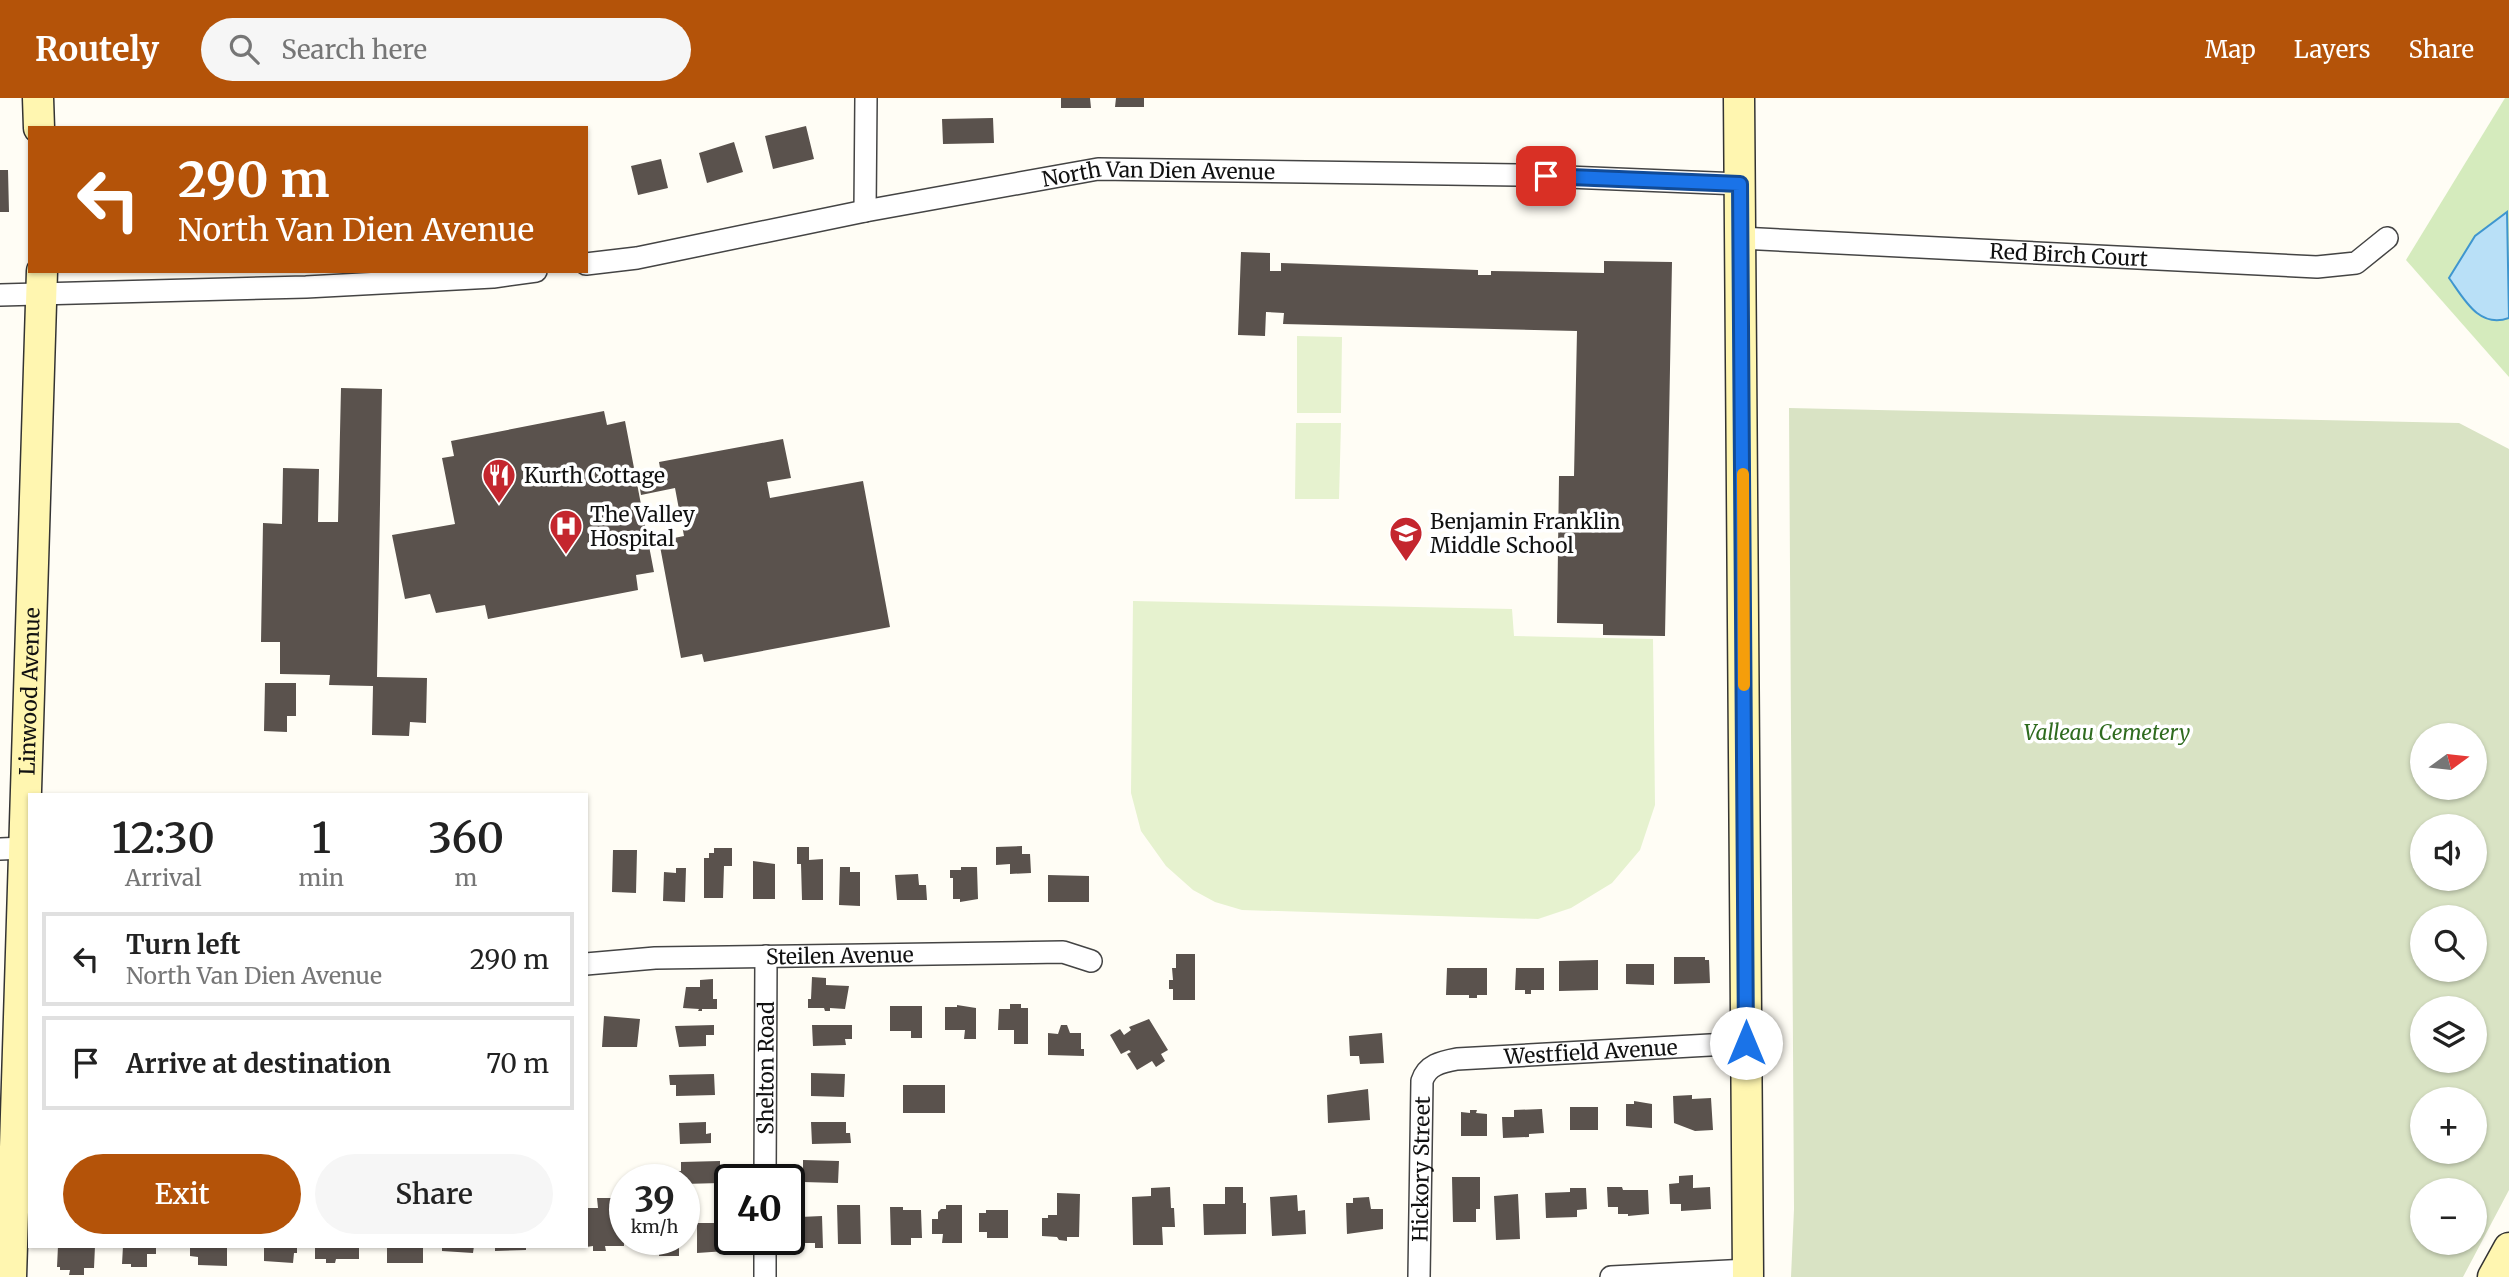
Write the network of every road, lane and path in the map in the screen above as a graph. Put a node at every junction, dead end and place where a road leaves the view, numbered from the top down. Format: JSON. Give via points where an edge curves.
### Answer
{"nodes":[{"id":1,"x":38,"y":98,"type":"edge"},
{"id":2,"x":866,"y":98,"type":"edge"},
{"id":3,"x":1739,"y":98,"type":"edge"},
{"id":4,"x":39,"y":126,"type":"edge"},
{"id":5,"x":1740,"y":184,"type":"junction"},
{"id":6,"x":865,"y":211,"type":"junction"},
{"id":7,"x":1741,"y":238,"type":"junction"},
{"id":8,"x":2388,"y":238,"type":"dead end"},
{"id":9,"x":588,"y":264,"type":"edge"},
{"id":10,"x":522,"y":273,"type":"edge"},
{"id":11,"x":41,"y":283,"type":"edge"},
{"id":12,"x":0,"y":295,"type":"edge"},
{"id":13,"x":13,"y":848,"type":"edge"},
{"id":14,"x":766,"y":956,"type":"junction"},
{"id":15,"x":1091,"y":961,"type":"dead end"},
{"id":16,"x":588,"y":964,"type":"edge"},
{"id":17,"x":24,"y":1018,"type":"edge"},
{"id":18,"x":1746,"y":1043,"type":"junction"},
{"id":19,"x":1436,"y":1064,"type":"joint"},
{"id":20,"x":765,"y":1164,"type":"edge"},
{"id":21,"x":2509,"y":1248,"type":"edge"},
{"id":22,"x":765,"y":1255,"type":"edge"},
{"id":23,"x":1748,"y":1274,"type":"edge"},
{"id":24,"x":12,"y":1277,"type":"edge"},
{"id":25,"x":765,"y":1277,"type":"edge"},
{"id":26,"x":1419,"y":1277,"type":"edge"},
{"id":27,"x":1611,"y":1277,"type":"edge"},
{"id":28,"x":2493,"y":1277,"type":"edge"}],
"edges":[{"from":1,"to":4,"type":"street"},
{"from":2,"to":6,"type":"street"},
{"from":3,"to":5,"type":"street"},
{"from":5,"to":6,"type":"street","name":"North Van Dien Avenue","via":[[1518,175],[1098,169]]},
{"from":5,"to":7,"type":"street"},
{"from":6,"to":9,"type":"street","name":"North Van Dien Avenue"},
{"from":7,"to":8,"type":"street","name":"Red Birch Court","via":[[2317,267],[2356,263]]},
{"from":7,"to":18,"type":"street"},
{"from":10,"to":11,"type":"street","via":[[306,287]]},
{"from":11,"to":12,"type":"street"},
{"from":11,"to":13,"type":"street","name":"Linwood Avenue"},
{"from":13,"to":17,"type":"street","name":"Linwood Avenue"},
{"from":14,"to":15,"type":"street","name":"Steilen Avenue","via":[[1063,952]]},
{"from":14,"to":16,"type":"street","name":"Steilen Avenue"},
{"from":14,"to":20,"type":"street","name":"Shelton Road"},
{"from":17,"to":24,"type":"street","name":"Linwood Avenue"},
{"from":18,"to":19,"type":"street","name":"Westfield Avenue","via":[[1457,1059]]},
{"from":18,"to":23,"type":"street"},
{"from":19,"to":26,"type":"street","name":"Hickory Street","via":[[1422,1081]]},
{"from":21,"to":28,"type":"street"},
{"from":22,"to":25,"type":"street"},
{"from":23,"to":27,"type":"street"}]}
